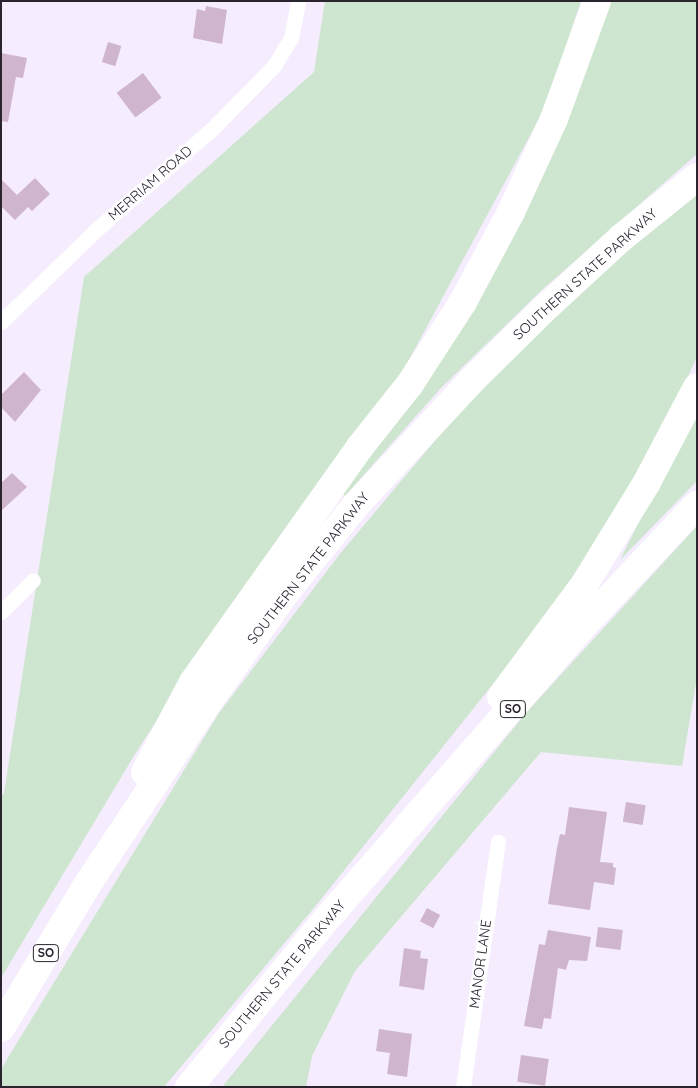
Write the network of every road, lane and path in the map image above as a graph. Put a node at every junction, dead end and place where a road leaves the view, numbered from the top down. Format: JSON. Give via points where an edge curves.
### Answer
{"nodes":[{"id":1,"x":298,"y":1,"type":"edge"},
{"id":2,"x":597,"y":1,"type":"edge"},
{"id":3,"x":697,"y":177,"type":"edge"},
{"id":4,"x":1,"y":322,"type":"edge"},
{"id":5,"x":697,"y":387,"type":"edge"},
{"id":6,"x":697,"y":505,"type":"edge"},
{"id":7,"x":33,"y":580,"type":"dead end"},
{"id":8,"x":1,"y":612,"type":"edge"},
{"id":9,"x":498,"y":841,"type":"dead end"},
{"id":10,"x":91,"y":879,"type":"junction"},
{"id":11,"x":330,"y":915,"type":"junction"},
{"id":12,"x":1,"y":1028,"type":"edge"},
{"id":13,"x":189,"y":1087,"type":"edge"},
{"id":14,"x":462,"y":1087,"type":"edge"}],
"edges":[{"from":1,"to":4,"type":"street","name":"MERRIAM ROAD","via":[[291,38],[274,66],[211,130],[97,229]]},
{"from":2,"to":10,"type":"highway","via":[[554,119],[511,212],[463,302],[410,384],[360,447],[176,709]]},
{"from":3,"to":10,"type":"highway","name":"SOUTHERN STATE PARKWAY","number":"SO","via":[[621,238],[542,311],[472,380],[356,505],[250,642]]},
{"from":5,"to":11,"type":"highway","via":[[647,482],[584,585]]},
{"from":6,"to":11,"type":"highway","name":"SOUTHERN STATE PARKWAY","number":"SO","via":[[586,623]]},
{"from":7,"to":8,"type":"street"},
{"from":9,"to":14,"type":"street","name":"MANOR LANE"},
{"from":10,"to":12,"type":"highway","name":"SOUTHERN STATE PARKWAY","number":"SO"},
{"from":11,"to":13,"type":"highway","name":"SOUTHERN STATE PARKWAY","number":"SO"}]}
